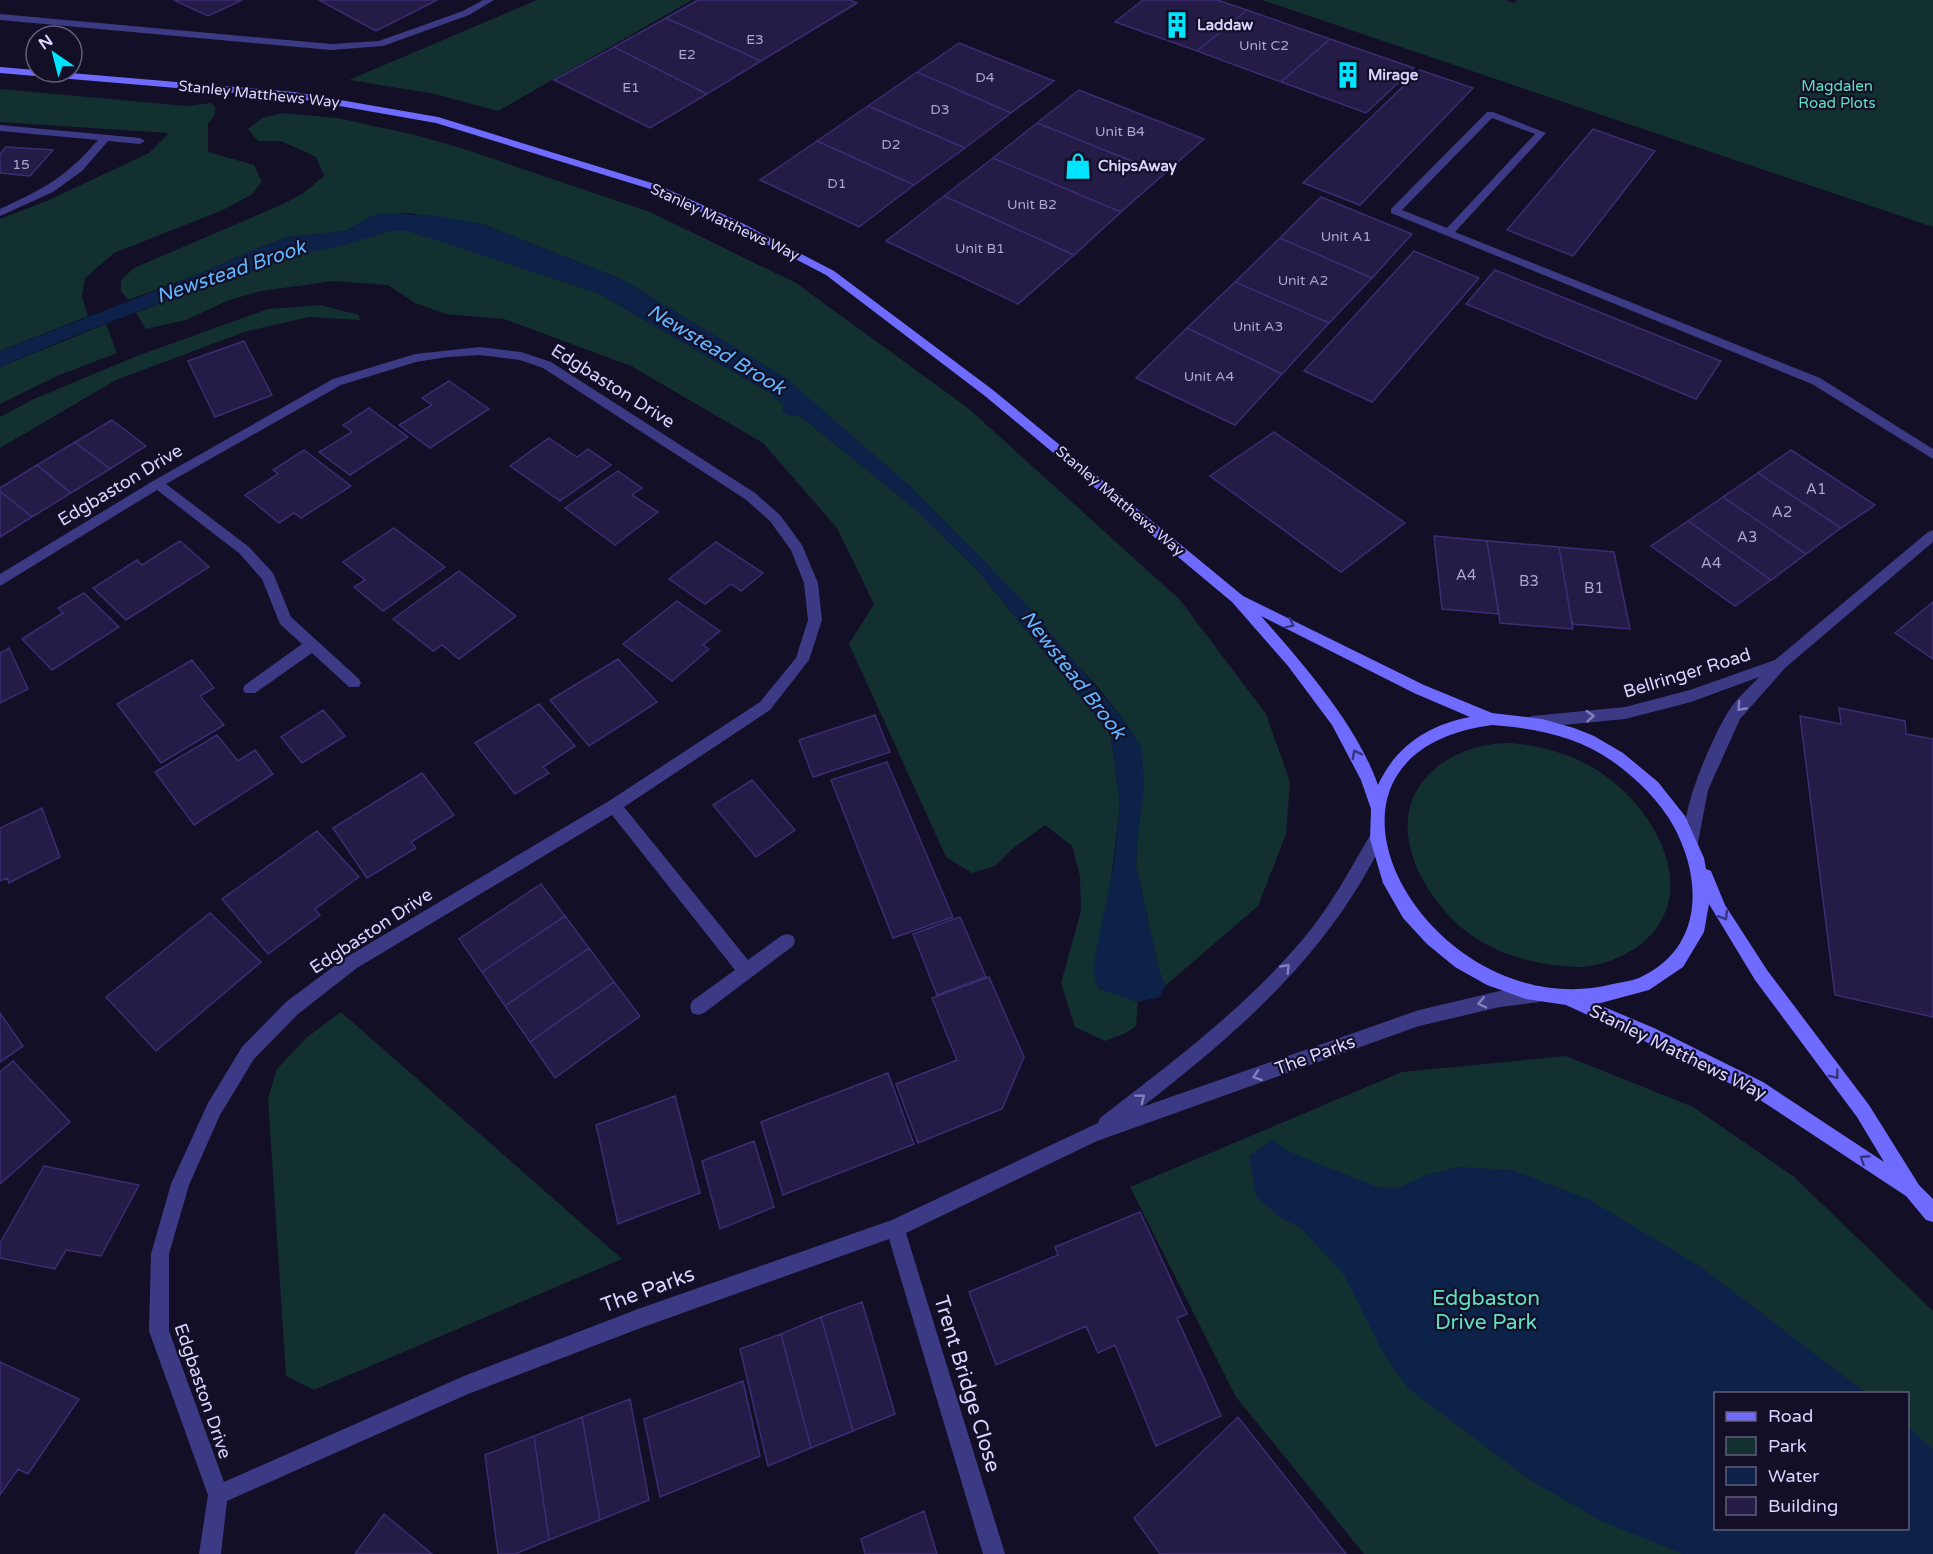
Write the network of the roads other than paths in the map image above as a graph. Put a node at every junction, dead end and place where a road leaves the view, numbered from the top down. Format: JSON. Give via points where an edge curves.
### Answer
{"nodes":[{"id":1,"x":490,"y":0,"type":"edge"},
{"id":2,"x":0,"y":17,"type":"edge"},
{"id":3,"x":0,"y":70,"type":"edge"},
{"id":4,"x":0,"y":128,"type":"edge"},
{"id":5,"x":105,"y":138,"type":"junction"},
{"id":6,"x":140,"y":141,"type":"dead end"},
{"id":7,"x":0,"y":213,"type":"edge"},
{"id":8,"x":1449,"y":232,"type":"junction"},
{"id":9,"x":1933,"y":455,"type":"edge"},
{"id":10,"x":157,"y":484,"type":"junction"},
{"id":11,"x":1933,"y":535,"type":"edge"},
{"id":12,"x":0,"y":581,"type":"edge"},
{"id":13,"x":1237,"y":598,"type":"junction"},
{"id":14,"x":312,"y":645,"type":"junction"},
{"id":15,"x":1780,"y":664,"type":"junction"},
{"id":16,"x":354,"y":683,"type":"dead end"},
{"id":17,"x":250,"y":689,"type":"dead end"},
{"id":18,"x":1492,"y":719,"type":"junction"},
{"id":19,"x":1532,"y":722,"type":"junction"},
{"id":20,"x":614,"y":807,"type":"junction"},
{"id":21,"x":1378,"y":808,"type":"junction"},
{"id":22,"x":1377,"y":837,"type":"junction"},
{"id":23,"x":1692,"y":843,"type":"junction"},
{"id":24,"x":1699,"y":863,"type":"junction"},
{"id":25,"x":787,"y":941,"type":"dead end"},
{"id":26,"x":746,"y":970,"type":"junction"},
{"id":27,"x":1540,"y":994,"type":"junction"},
{"id":28,"x":1562,"y":997,"type":"junction"},
{"id":29,"x":698,"y":1006,"type":"dead end"},
{"id":30,"x":1094,"y":1133,"type":"junction"},
{"id":31,"x":1913,"y":1191,"type":"junction"},
{"id":32,"x":1933,"y":1213,"type":"edge"},
{"id":33,"x":895,"y":1228,"type":"junction"},
{"id":34,"x":218,"y":1495,"type":"junction"},
{"id":35,"x":210,"y":1554,"type":"edge"},
{"id":36,"x":994,"y":1554,"type":"edge"}],
"edges":[{"from":1,"to":2,"type":"street","via":[[466,13],[380,44],[331,47]]},
{"from":3,"to":13,"type":"main road","name":"Stanley Matthews Way","via":[[294,95],[357,105],[438,120],[654,187],[830,273],[989,393]]},
{"from":4,"to":5,"type":"street"},
{"from":5,"to":6,"type":"street"},
{"from":5,"to":7,"type":"street","via":[[78,169],[49,190]]},
{"from":8,"to":8,"type":"street","via":[[1395,211],[1490,114],[1540,133]]},
{"from":8,"to":9,"type":"street","via":[[1816,381]]},
{"from":10,"to":12,"type":"street","name":"Edgbaston Drive"},
{"from":10,"to":14,"type":"street","via":[[244,549],[268,578],[285,620]]},
{"from":10,"to":20,"type":"street","name":"Edgbaston Drive","via":[[337,382],[415,358],[480,351],[521,356],[547,365],[750,496],[775,518],[797,548],[811,584],[815,620],[802,660],[765,706]]},
{"from":11,"to":15,"type":"street","name":"Bellringer Road"},
{"from":13,"to":18,"type":"main road","name":"Stanley Matthews Way","one_way":true,"via":[[1419,689]]},
{"from":21,"to":13,"type":"main road","name":"Stanley Matthews Way","one_way":true,"via":[[1368,779],[1337,721],[1293,662]]},
{"from":14,"to":16,"type":"street"},
{"from":14,"to":17,"type":"street"},
{"from":19,"to":15,"type":"street","name":"Bellringer Road","one_way":true,"via":[[1625,713],[1691,696]]},
{"from":15,"to":23,"type":"street","name":"Bellringer Road","one_way":true,"via":[[1734,715],[1700,790]]},
{"from":18,"to":19,"type":"main road"},
{"from":18,"to":21,"type":"main road","via":[[1455,726],[1423,740],[1389,776]]},
{"from":19,"to":23,"type":"main road","via":[[1576,735],[1628,763],[1670,804]]},
{"from":20,"to":26,"type":"street"},
{"from":20,"to":34,"type":"street","name":"Edgbaston Drive","via":[[351,963],[292,1008],[248,1053],[214,1109],[180,1184],[160,1254],[159,1330]]},
{"from":21,"to":22,"type":"main road"},
{"from":22,"to":27,"type":"main road","via":[[1390,881],[1402,903],[1438,944],[1485,975]]},
{"from":30,"to":22,"type":"street","name":"The Parks","one_way":true,"via":[[1178,1069],[1288,966],[1314,937]]},
{"from":23,"to":24,"type":"main road"},
{"from":24,"to":28,"type":"main road","via":[[1699,921],[1687,947],[1668,970],[1651,981],[1610,996]]},
{"from":24,"to":31,"type":"main road","name":"Stanley Matthews Way","one_way":true,"via":[[1719,909],[1761,975],[1863,1111]]},
{"from":25,"to":26,"type":"street"},
{"from":26,"to":29,"type":"street"},
{"from":27,"to":28,"type":"main road"},
{"from":27,"to":30,"type":"street","name":"The Parks","one_way":true,"via":[[1419,1018]]},
{"from":31,"to":28,"type":"main road","name":"Stanley Matthews Way","one_way":true,"via":[[1757,1089],[1648,1034]]},
{"from":30,"to":33,"type":"street","name":"The Parks"},
{"from":31,"to":32,"type":"main road","name":"Stanley Matthews Way"},
{"from":33,"to":34,"type":"street","name":"The Parks","via":[[638,1318],[465,1386]]},
{"from":33,"to":36,"type":"street","name":"Trent Bridge Close"},
{"from":34,"to":35,"type":"street","name":"Edgbaston Drive"}]}
